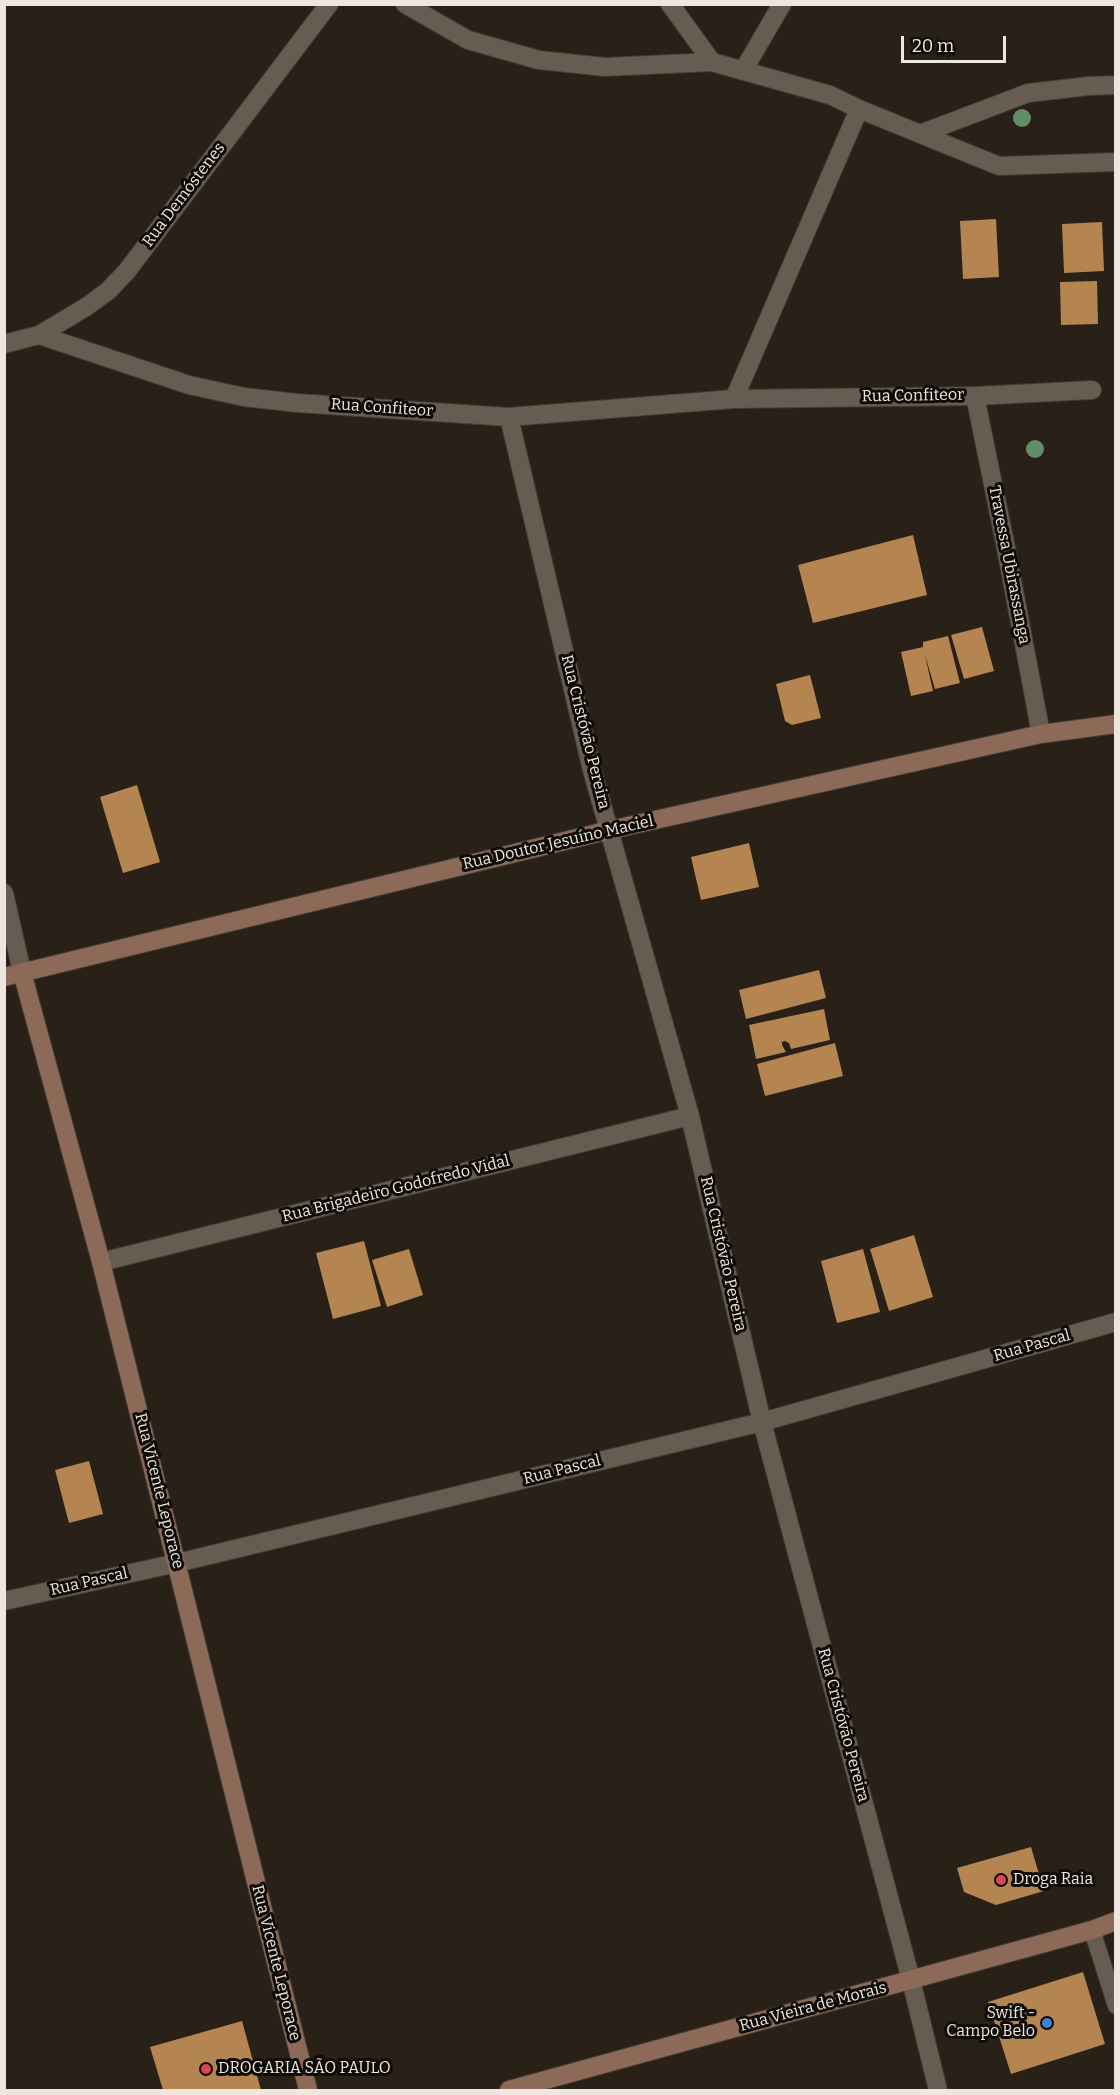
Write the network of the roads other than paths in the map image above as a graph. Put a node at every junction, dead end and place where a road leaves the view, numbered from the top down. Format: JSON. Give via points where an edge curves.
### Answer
{"nodes":[{"id":1,"x":329,"y":4,"type":"edge"},
{"id":2,"x":405,"y":4,"type":"edge"},
{"id":3,"x":670,"y":4,"type":"edge"},
{"id":4,"x":782,"y":4,"type":"edge"},
{"id":5,"x":712,"y":62,"type":"junction"},
{"id":6,"x":743,"y":71,"type":"junction"},
{"id":7,"x":1116,"y":85,"type":"edge"},
{"id":8,"x":859,"y":109,"type":"junction"},
{"id":9,"x":920,"y":134,"type":"junction"},
{"id":10,"x":1116,"y":162,"type":"edge"},
{"id":11,"x":39,"y":335,"type":"junction"},
{"id":12,"x":4,"y":344,"type":"edge"},
{"id":13,"x":1092,"y":390,"type":"dead end"},
{"id":14,"x":975,"y":396,"type":"junction"},
{"id":15,"x":734,"y":399,"type":"junction"},
{"id":16,"x":509,"y":417,"type":"junction"},
{"id":17,"x":1116,"y":724,"type":"edge"},
{"id":18,"x":1041,"y":734,"type":"junction"},
{"id":19,"x":610,"y":830,"type":"junction"},
{"id":20,"x":4,"y":893,"type":"edge"},
{"id":21,"x":13,"y":974,"type":"edge"},
{"id":22,"x":690,"y":1116,"type":"junction"},
{"id":23,"x":101,"y":1262,"type":"junction"},
{"id":24,"x":1116,"y":1322,"type":"edge"},
{"id":25,"x":762,"y":1422,"type":"junction"},
{"id":26,"x":177,"y":1563,"type":"junction"},
{"id":27,"x":4,"y":1601,"type":"edge"},
{"id":28,"x":1116,"y":1921,"type":"edge"},
{"id":29,"x":1092,"y":1930,"type":"junction"},
{"id":30,"x":911,"y":1980,"type":"junction"},
{"id":31,"x":1116,"y":2006,"type":"edge"},
{"id":32,"x":308,"y":2091,"type":"edge"},
{"id":33,"x":509,"y":2091,"type":"edge"},
{"id":34,"x":938,"y":2091,"type":"edge"}],
"edges":[{"from":1,"to":11,"type":"street","name":"Rua Demóstenes","via":[[127,270],[108,291]]},
{"from":2,"to":5,"type":"street","via":[[468,40],[539,60],[604,67]]},
{"from":3,"to":5,"type":"street"},
{"from":4,"to":6,"type":"street"},
{"from":5,"to":6,"type":"street"},
{"from":6,"to":8,"type":"street","via":[[830,95]]},
{"from":7,"to":9,"type":"street","via":[[1028,93]]},
{"from":8,"to":9,"type":"street"},
{"from":8,"to":15,"type":"street"},
{"from":9,"to":10,"type":"street","via":[[999,166]]},
{"from":11,"to":12,"type":"street","name":"Rua Demóstenes"},
{"from":11,"to":16,"type":"street","name":"Rua Confiteor","via":[[189,385],[244,397]]},
{"from":13,"to":14,"type":"street","name":"Rua Confiteor"},
{"from":14,"to":15,"type":"street","name":"Rua Confiteor"},
{"from":14,"to":18,"type":"street","name":"Travessa Ubirassanga"},
{"from":15,"to":16,"type":"street","name":"Rua Confiteor"},
{"from":16,"to":19,"type":"street","name":"Rua Cristóvão Pereira","via":[[592,770]]},
{"from":17,"to":18,"type":"street","name":"Rua Doutor Jesuíno Maciel"},
{"from":18,"to":19,"type":"street","name":"Rua Doutor Jesuíno Maciel"},
{"from":19,"to":21,"type":"street","name":"Rua Doutor Jesuíno Maciel"},
{"from":19,"to":22,"type":"street","name":"Rua Cristóvão Pereira"},
{"from":20,"to":21,"type":"street","name":"Rua Vicente Leporace"},
{"from":21,"to":23,"type":"street","name":"Rua Vicente Leporace"},
{"from":22,"to":23,"type":"street","name":"Rua Brigadeiro Godofredo Vidal"},
{"from":22,"to":25,"type":"street","name":"Rua Cristóvão Pereira"},
{"from":23,"to":26,"type":"street","name":"Rua Vicente Leporace"},
{"from":24,"to":25,"type":"street","name":"Rua Pascal"},
{"from":25,"to":26,"type":"street","name":"Rua Pascal"},
{"from":25,"to":30,"type":"street","name":"Rua Cristóvão Pereira"},
{"from":26,"to":27,"type":"street","name":"Rua Pascal"},
{"from":26,"to":32,"type":"street","name":"Rua Vicente Leporace"},
{"from":28,"to":29,"type":"street","name":"Rua Vieira de Morais"},
{"from":29,"to":30,"type":"street","name":"Rua Vieira de Morais"},
{"from":29,"to":31,"type":"lane"},
{"from":30,"to":33,"type":"street","name":"Rua Vieira de Morais"},
{"from":30,"to":34,"type":"street","name":"Rua Cristóvão Pereira"}]}
